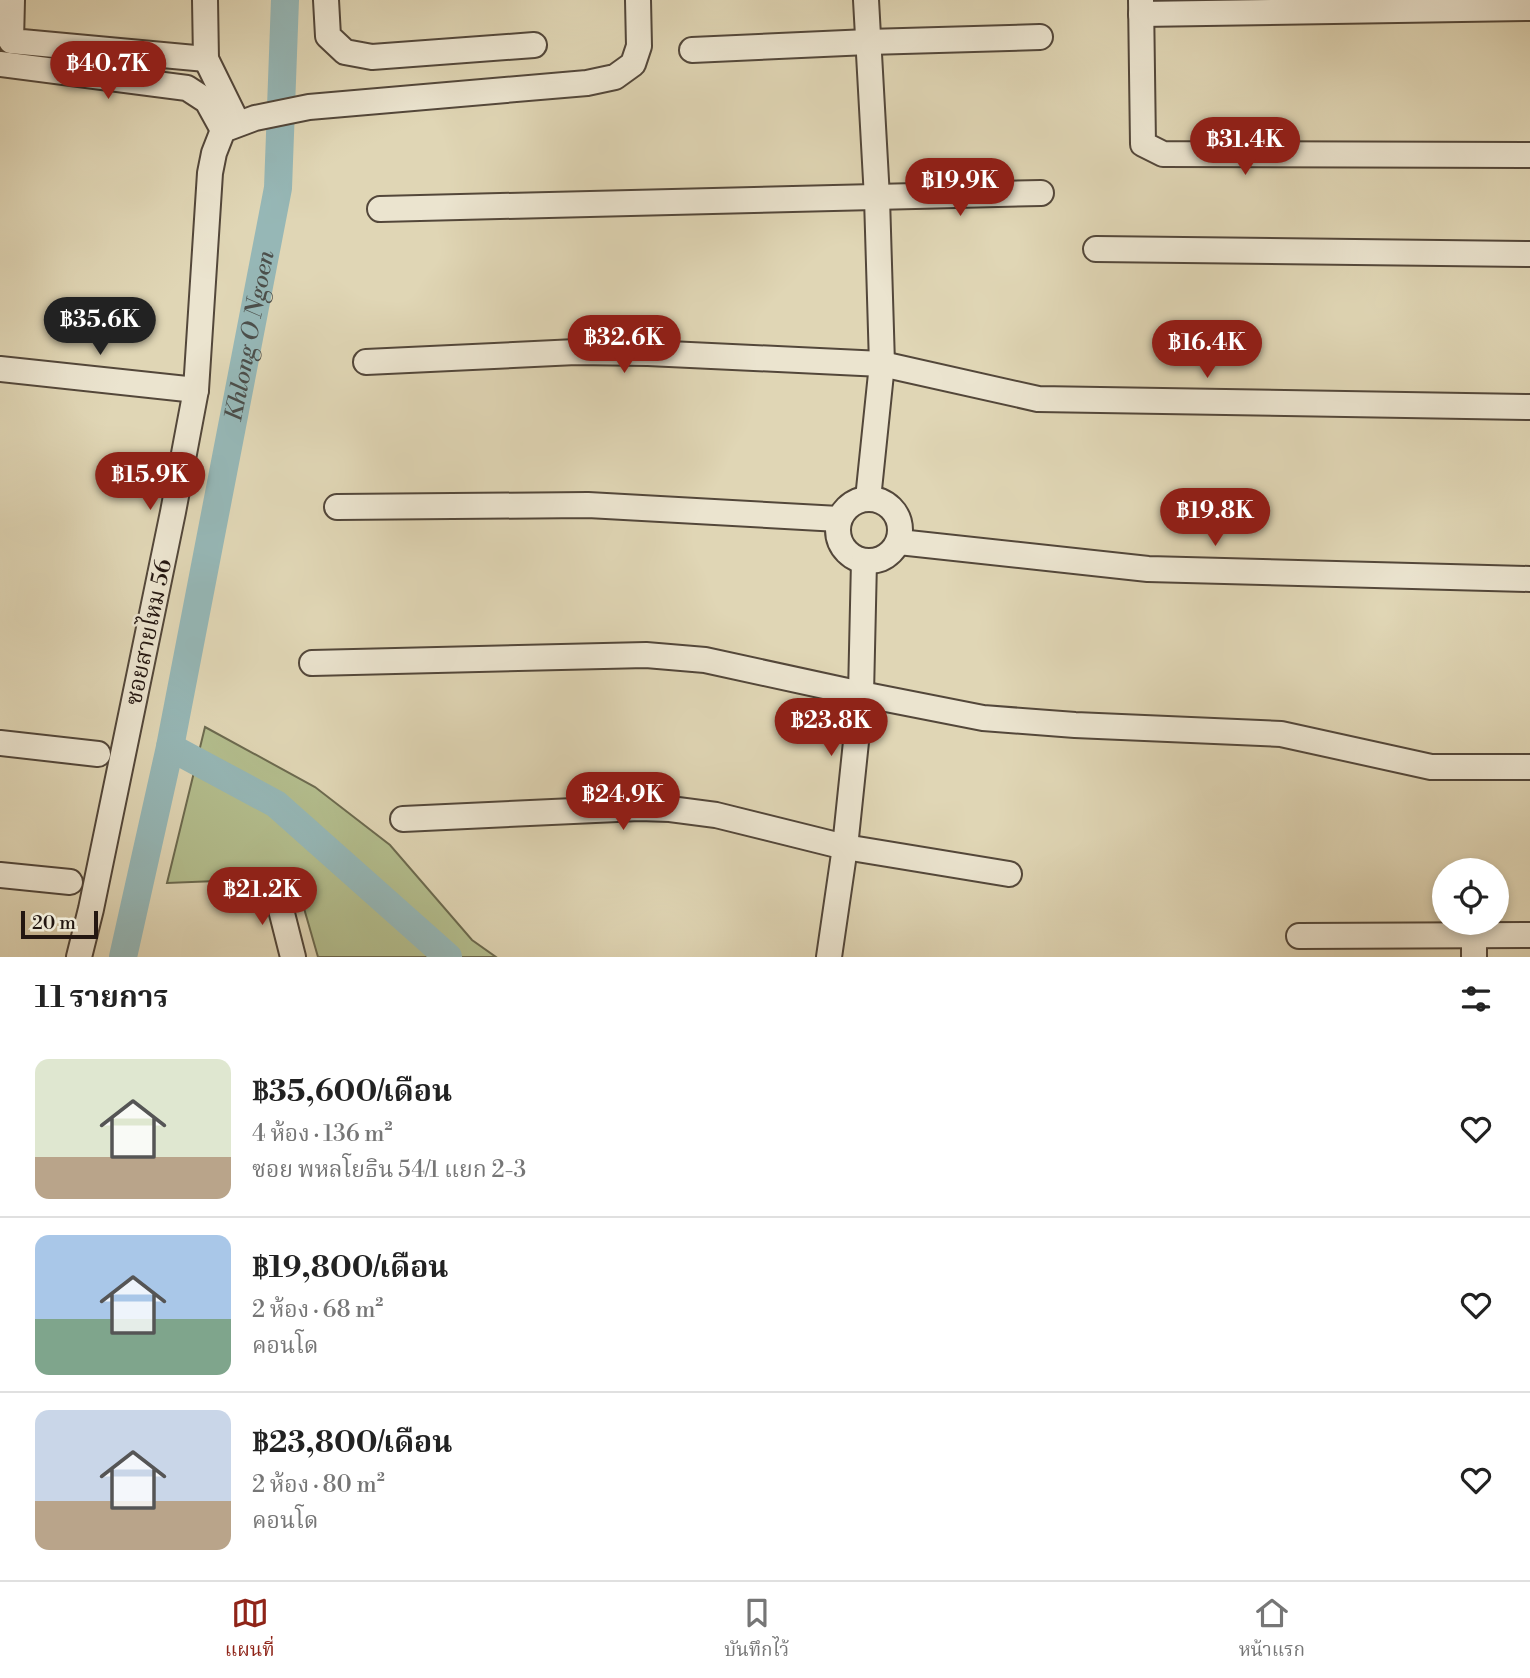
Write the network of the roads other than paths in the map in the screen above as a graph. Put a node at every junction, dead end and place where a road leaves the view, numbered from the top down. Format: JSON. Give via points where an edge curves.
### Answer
{"nodes":[{"id":1,"x":12,"y":0,"type":"edge"},
{"id":2,"x":205,"y":0,"type":"edge"},
{"id":3,"x":326,"y":0,"type":"edge"},
{"id":4,"x":638,"y":0,"type":"edge"},
{"id":5,"x":866,"y":0,"type":"edge"},
{"id":6,"x":1141,"y":7,"type":"edge"},
{"id":7,"x":1530,"y":8,"type":"edge"},
{"id":8,"x":1040,"y":37,"type":"dead end"},
{"id":9,"x":868,"y":42,"type":"junction"},
{"id":10,"x":534,"y":45,"type":"dead end"},
{"id":11,"x":692,"y":50,"type":"dead end"},
{"id":12,"x":206,"y":59,"type":"junction"},
{"id":13,"x":0,"y":64,"type":"edge"},
{"id":14,"x":238,"y":124,"type":"junction"},
{"id":15,"x":1530,"y":155,"type":"edge"},
{"id":16,"x":1041,"y":193,"type":"dead end"},
{"id":17,"x":877,"y":198,"type":"junction"},
{"id":18,"x":380,"y":209,"type":"dead end"},
{"id":19,"x":1096,"y":249,"type":"dead end"},
{"id":20,"x":1530,"y":254,"type":"edge"},
{"id":21,"x":366,"y":362,"type":"dead end"},
{"id":22,"x":882,"y":364,"type":"junction"},
{"id":23,"x":0,"y":369,"type":"edge"},
{"id":24,"x":195,"y":390,"type":"junction"},
{"id":25,"x":1530,"y":407,"type":"edge"},
{"id":26,"x":868,"y":499,"type":"junction"},
{"id":27,"x":337,"y":507,"type":"dead end"},
{"id":28,"x":839,"y":519,"type":"junction"},
{"id":29,"x":899,"y":542,"type":"junction"},
{"id":30,"x":864,"y":561,"type":"junction"},
{"id":31,"x":1530,"y":579,"type":"edge"},
{"id":32,"x":313,"y":663,"type":"dead end"},
{"id":33,"x":861,"y":694,"type":"junction"},
{"id":34,"x":0,"y":743,"type":"edge"},
{"id":35,"x":98,"y":754,"type":"dead end"},
{"id":36,"x":1530,"y":767,"type":"edge"},
{"id":37,"x":402,"y":819,"type":"dead end"},
{"id":38,"x":845,"y":847,"type":"junction"},
{"id":39,"x":1009,"y":874,"type":"dead end"},
{"id":40,"x":0,"y":875,"type":"edge"},
{"id":41,"x":70,"y":882,"type":"dead end"},
{"id":42,"x":275,"y":886,"type":"dead end"},
{"id":43,"x":1530,"y":935,"type":"edge"},
{"id":44,"x":1299,"y":936,"type":"dead end"},
{"id":45,"x":1474,"y":946,"type":"edge"},
{"id":46,"x":79,"y":957,"type":"edge"},
{"id":47,"x":293,"y":957,"type":"edge"},
{"id":48,"x":829,"y":957,"type":"edge"}],
"edges":[{"from":1,"to":12,"type":"street","via":[[11,41]]},
{"from":2,"to":12,"type":"street"},
{"from":3,"to":10,"type":"street","via":[[328,36],[345,51],[372,57]]},
{"from":4,"to":14,"type":"street","via":[[639,46],[633,64],[615,77],[309,107]]},
{"from":5,"to":9,"type":"street"},
{"from":6,"to":7,"type":"street"},
{"from":6,"to":15,"type":"street","via":[[1143,144],[1163,155]]},
{"from":8,"to":9,"type":"street"},
{"from":9,"to":11,"type":"street"},
{"from":9,"to":17,"type":"street"},
{"from":12,"to":14,"type":"street"},
{"from":13,"to":14,"type":"street","via":[[187,88]]},
{"from":14,"to":24,"type":"street","name":"ซอยสายไหม 56","via":[[214,153],[210,173]]},
{"from":16,"to":17,"type":"street"},
{"from":17,"to":18,"type":"street"},
{"from":17,"to":22,"type":"street"},
{"from":19,"to":20,"type":"street"},
{"from":21,"to":22,"type":"street","via":[[608,351]]},
{"from":22,"to":25,"type":"street","via":[[1038,399]]},
{"from":22,"to":26,"type":"street"},
{"from":23,"to":24,"type":"street"},
{"from":24,"to":46,"type":"street","name":"ซอยสายไหม 56"},
{"from":26,"to":28,"type":"street","via":[[856,502]]},
{"from":26,"to":29,"type":"street","via":[[880,501],[898,517]]},
{"from":27,"to":28,"type":"street","via":[[588,505]]},
{"from":28,"to":30,"type":"street","via":[[840,544],[847,554]]},
{"from":29,"to":30,"type":"street","via":[[882,559]]},
{"from":29,"to":31,"type":"street","via":[[1148,569]]},
{"from":30,"to":33,"type":"street"},
{"from":32,"to":33,"type":"street","via":[[646,655],[705,660]]},
{"from":33,"to":36,"type":"street","via":[[1026,723],[1281,734],[1431,767]]},
{"from":33,"to":38,"type":"street"},
{"from":34,"to":35,"type":"street"},
{"from":37,"to":38,"type":"street","via":[[670,809],[716,815]]},
{"from":38,"to":39,"type":"street"},
{"from":38,"to":48,"type":"street"},
{"from":40,"to":41,"type":"street"},
{"from":42,"to":47,"type":"street"},
{"from":43,"to":45,"type":"street"},
{"from":44,"to":45,"type":"street"}]}
